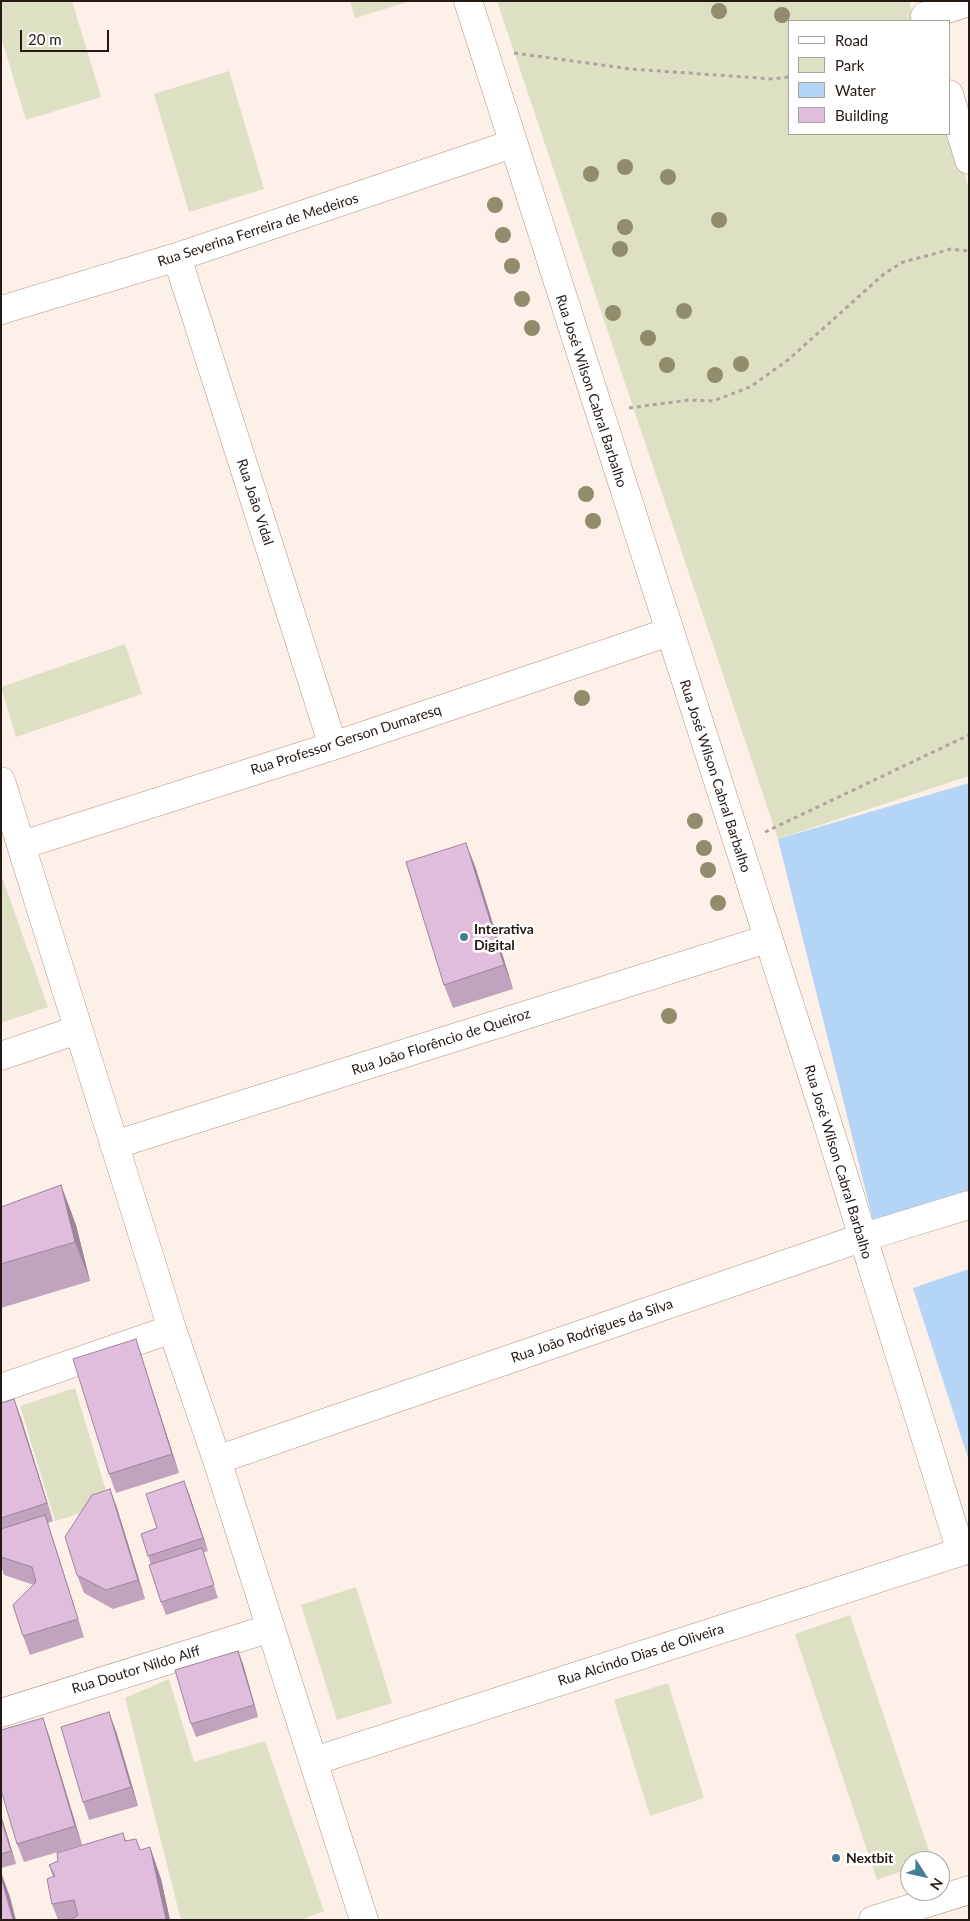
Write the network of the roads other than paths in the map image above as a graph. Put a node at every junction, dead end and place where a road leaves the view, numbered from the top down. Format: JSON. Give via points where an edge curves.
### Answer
{"nodes":[{"id":1,"x":468,"y":1,"type":"edge"},
{"id":2,"x":969,"y":2,"type":"edge"},
{"id":3,"x":924,"y":13,"type":"edge"},
{"id":4,"x":950,"y":97,"type":"edge"},
{"id":5,"x":512,"y":144,"type":"junction"},
{"id":6,"x":969,"y":160,"type":"edge"},
{"id":7,"x":178,"y":257,"type":"junction"},
{"id":8,"x":1,"y":310,"type":"edge"},
{"id":9,"x":669,"y":632,"type":"junction"},
{"id":10,"x":333,"y":746,"type":"junction"},
{"id":11,"x":1,"y":781,"type":"edge"},
{"id":12,"x":7,"y":819,"type":"edge"},
{"id":13,"x":22,"y":845,"type":"junction"},
{"id":14,"x":767,"y":939,"type":"junction"},
{"id":15,"x":78,"y":1030,"type":"junction"},
{"id":16,"x":1,"y":1056,"type":"edge"},
{"id":17,"x":114,"y":1145,"type":"junction"},
{"id":18,"x":969,"y":1205,"type":"edge"},
{"id":19,"x":861,"y":1238,"type":"junction"},
{"id":20,"x":172,"y":1329,"type":"junction"},
{"id":21,"x":1,"y":1388,"type":"edge"},
{"id":22,"x":217,"y":1460,"type":"junction"},
{"id":23,"x":965,"y":1550,"type":"edge"},
{"id":24,"x":271,"y":1628,"type":"junction"},
{"id":25,"x":1,"y":1713,"type":"edge"},
{"id":26,"x":314,"y":1761,"type":"junction"},
{"id":27,"x":969,"y":1890,"type":"edge"},
{"id":28,"x":364,"y":1920,"type":"edge"},
{"id":29,"x":873,"y":1920,"type":"edge"}],
"edges":[{"from":1,"to":5,"type":"street","name":"Rua José Wilson Cabral Barbalho"},
{"from":2,"to":3,"type":"street"},
{"from":4,"to":6,"type":"street"},
{"from":5,"to":7,"type":"street","name":"Rua Severina Ferreira de Medeiros"},
{"from":5,"to":9,"type":"street","name":"Rua José Wilson Cabral Barbalho"},
{"from":7,"to":8,"type":"street","name":"Rua Severina Ferreira de Medeiros"},
{"from":7,"to":10,"type":"street","name":"Rua João Vidal"},
{"from":9,"to":10,"type":"street","name":"Rua Professor Gerson Dumaresq"},
{"from":9,"to":14,"type":"street","name":"Rua José Wilson Cabral Barbalho"},
{"from":10,"to":13,"type":"street","name":"Rua Professor Gerson Dumaresq"},
{"from":11,"to":12,"type":"street"},
{"from":12,"to":13,"type":"street"},
{"from":13,"to":15,"type":"street"},
{"from":14,"to":17,"type":"street","name":"Rua João Florêncio de Queiroz"},
{"from":14,"to":19,"type":"street","name":"Rua José Wilson Cabral Barbalho","via":[[825,1115]]},
{"from":15,"to":16,"type":"street"},
{"from":15,"to":17,"type":"street"},
{"from":17,"to":20,"type":"street"},
{"from":18,"to":19,"type":"street","name":"Rua João Rodrigues da Silva"},
{"from":19,"to":22,"type":"street","name":"Rua João Rodrigues da Silva"},
{"from":19,"to":23,"type":"street","name":"Rua José Wilson Cabral Barbalho"},
{"from":20,"to":21,"type":"street"},
{"from":20,"to":22,"type":"street"},
{"from":22,"to":24,"type":"street"},
{"from":23,"to":26,"type":"street","name":"Rua Alcindo Dias de Oliveira"},
{"from":24,"to":25,"type":"street","name":"Rua Doutor Nildo Alff"},
{"from":24,"to":26,"type":"street"},
{"from":26,"to":28,"type":"street"},
{"from":27,"to":29,"type":"street"}]}
